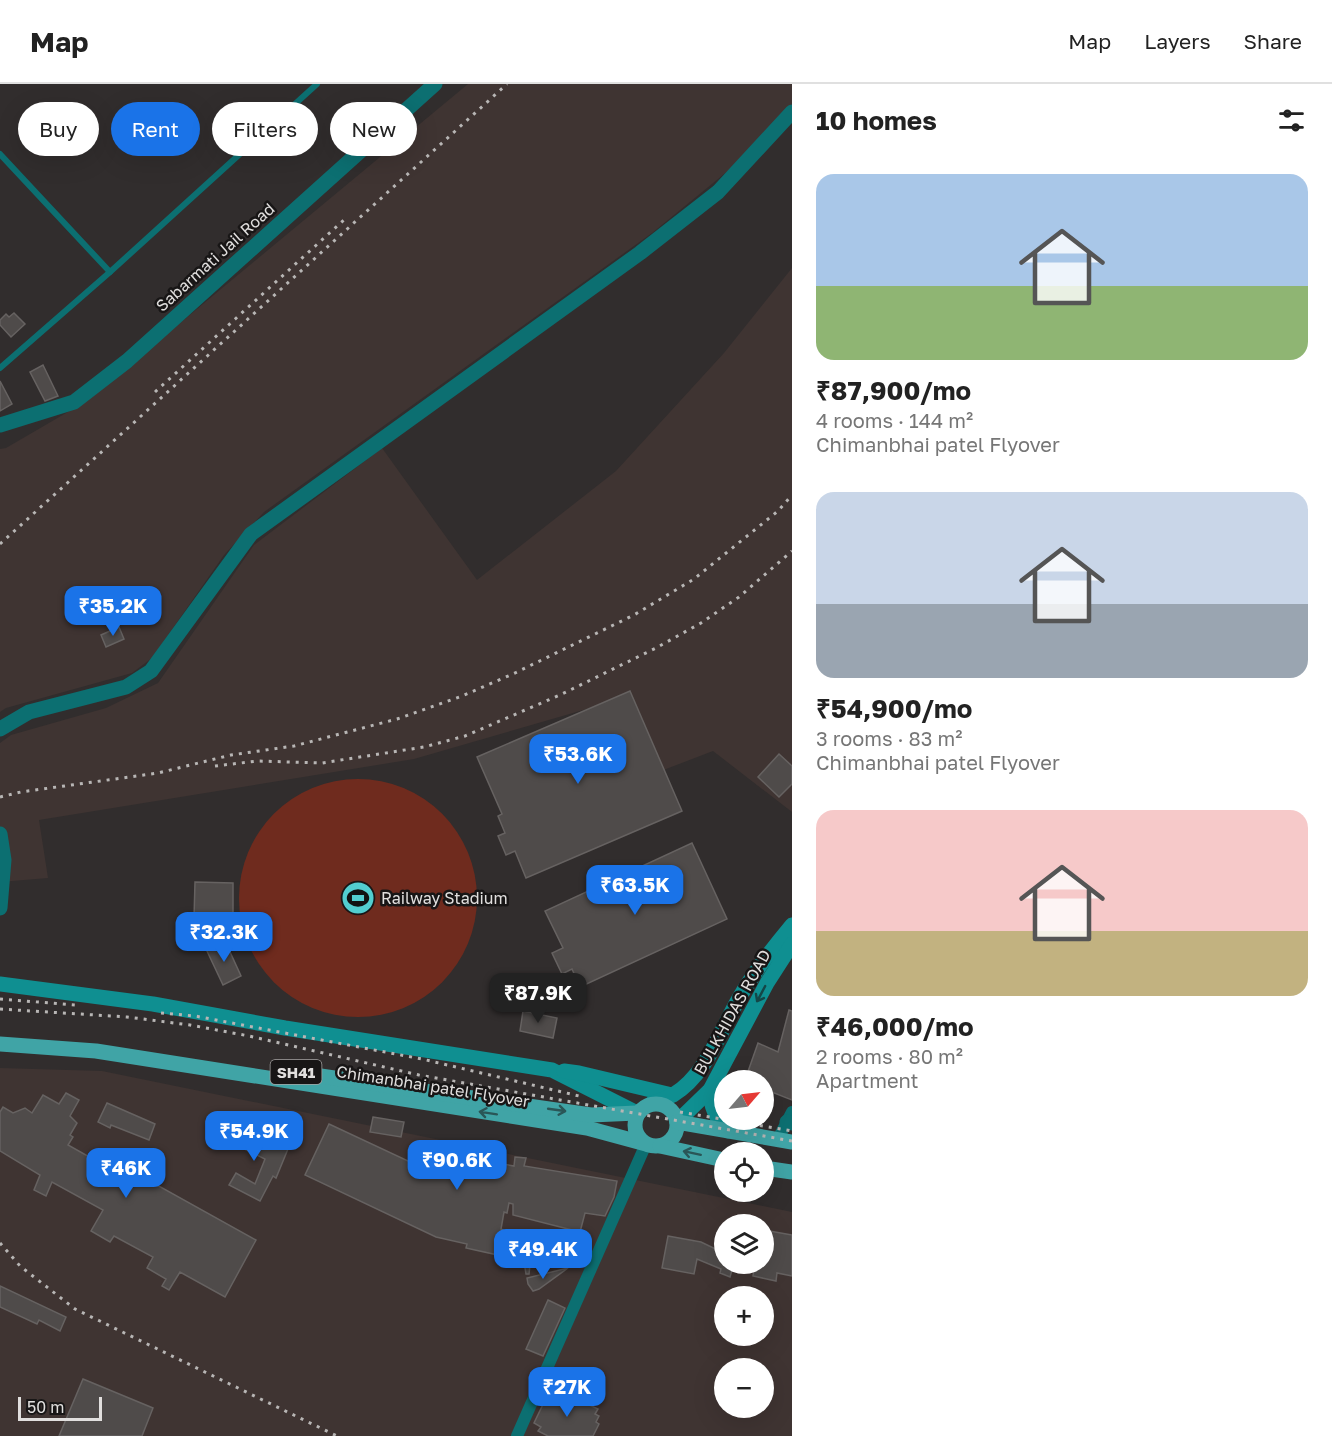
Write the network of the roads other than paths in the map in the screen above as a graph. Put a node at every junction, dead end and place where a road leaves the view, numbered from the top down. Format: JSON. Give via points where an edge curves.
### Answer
{"nodes":[{"id":1,"x":317,"y":84,"type":"edge"},
{"id":2,"x":435,"y":84,"type":"edge"},
{"id":3,"x":792,"y":112,"type":"edge"},
{"id":4,"x":0,"y":154,"type":"edge"},
{"id":5,"x":110,"y":273,"type":"junction"},
{"id":6,"x":0,"y":368,"type":"edge"},
{"id":7,"x":0,"y":426,"type":"edge"},
{"id":8,"x":0,"y":729,"type":"edge"},
{"id":9,"x":0,"y":834,"type":"edge"},
{"id":10,"x":0,"y":908,"type":"edge"},
{"id":11,"x":792,"y":925,"type":"edge"},
{"id":12,"x":792,"y":944,"type":"edge"},
{"id":13,"x":0,"y":984,"type":"edge"},
{"id":14,"x":0,"y":1034,"type":"edge"},
{"id":15,"x":0,"y":1044,"type":"edge"},
{"id":16,"x":552,"y":1070,"type":"junction"},
{"id":17,"x":710,"y":1090,"type":"junction"},
{"id":18,"x":672,"y":1095,"type":"junction"},
{"id":19,"x":652,"y":1103,"type":"junction"},
{"id":20,"x":637,"y":1113,"type":"junction"},
{"id":21,"x":790,"y":1119,"type":"edge"},
{"id":22,"x":589,"y":1122,"type":"junction"},
{"id":23,"x":677,"y":1122,"type":"junction"},
{"id":24,"x":728,"y":1131,"type":"junction"},
{"id":25,"x":785,"y":1140,"type":"edge"},
{"id":26,"x":653,"y":1145,"type":"junction"},
{"id":27,"x":714,"y":1158,"type":"edge"},
{"id":28,"x":774,"y":1169,"type":"edge"},
{"id":29,"x":792,"y":1172,"type":"edge"},
{"id":30,"x":518,"y":1436,"type":"edge"}],
"edges":[{"from":1,"to":5,"type":"lane"},
{"from":2,"to":7,"type":"street","name":"Sabarmati Jail Road","via":[[118,368],[74,402]]},
{"from":3,"to":8,"type":"street","via":[[718,192],[251,534],[151,671],[126,687],[29,712]]},
{"from":4,"to":5,"type":"lane"},
{"from":5,"to":6,"type":"lane"},
{"from":9,"to":10,"type":"street","via":[[4,860]]},
{"from":11,"to":18,"type":"main road","via":[[738,1000],[710,1055],[688,1084]]},
{"from":12,"to":17,"type":"main road","name":"BULKHIDAS ROAD","one_way":true,"via":[[766,983]]},
{"from":13,"to":16,"type":"main road","via":[[153,1004]]},
{"from":14,"to":22,"type":"main road","name":"Chimanbhai patel Flyover","number":"SH41","one_way":true,"via":[[97,1041]]},
{"from":22,"to":15,"type":"main road","name":"Chimanbhai patel Flyover","number":"SH41","one_way":true,"via":[[96,1050]]},
{"from":16,"to":18,"type":"main road"},
{"from":16,"to":20,"type":"main road"},
{"from":17,"to":23,"type":"main road","name":"BULKHIDAS ROAD"},
{"from":17,"to":24,"type":"main road","via":[[712,1107]]},
{"from":18,"to":19,"type":"main road"},
{"from":19,"to":20,"type":"main road"},
{"from":19,"to":23,"type":"main road","via":[[668,1107]]},
{"from":20,"to":22,"type":"main road","name":"Chimanbhai patel Flyover"},
{"from":20,"to":26,"type":"main road","via":[[635,1131],[639,1138]]},
{"from":21,"to":25,"type":"street"},
{"from":22,"to":26,"type":"main road","name":"Chimanbhai patel Flyover"},
{"from":23,"to":24,"type":"main road"},
{"from":23,"to":26,"type":"main road","via":[[677,1130],[668,1143]]},
{"from":24,"to":25,"type":"main road"},
{"from":27,"to":26,"type":"main road","name":"Chimanbhai patel Flyover","one_way":true},
{"from":26,"to":30,"type":"street"},
{"from":28,"to":29,"type":"main road"}]}
